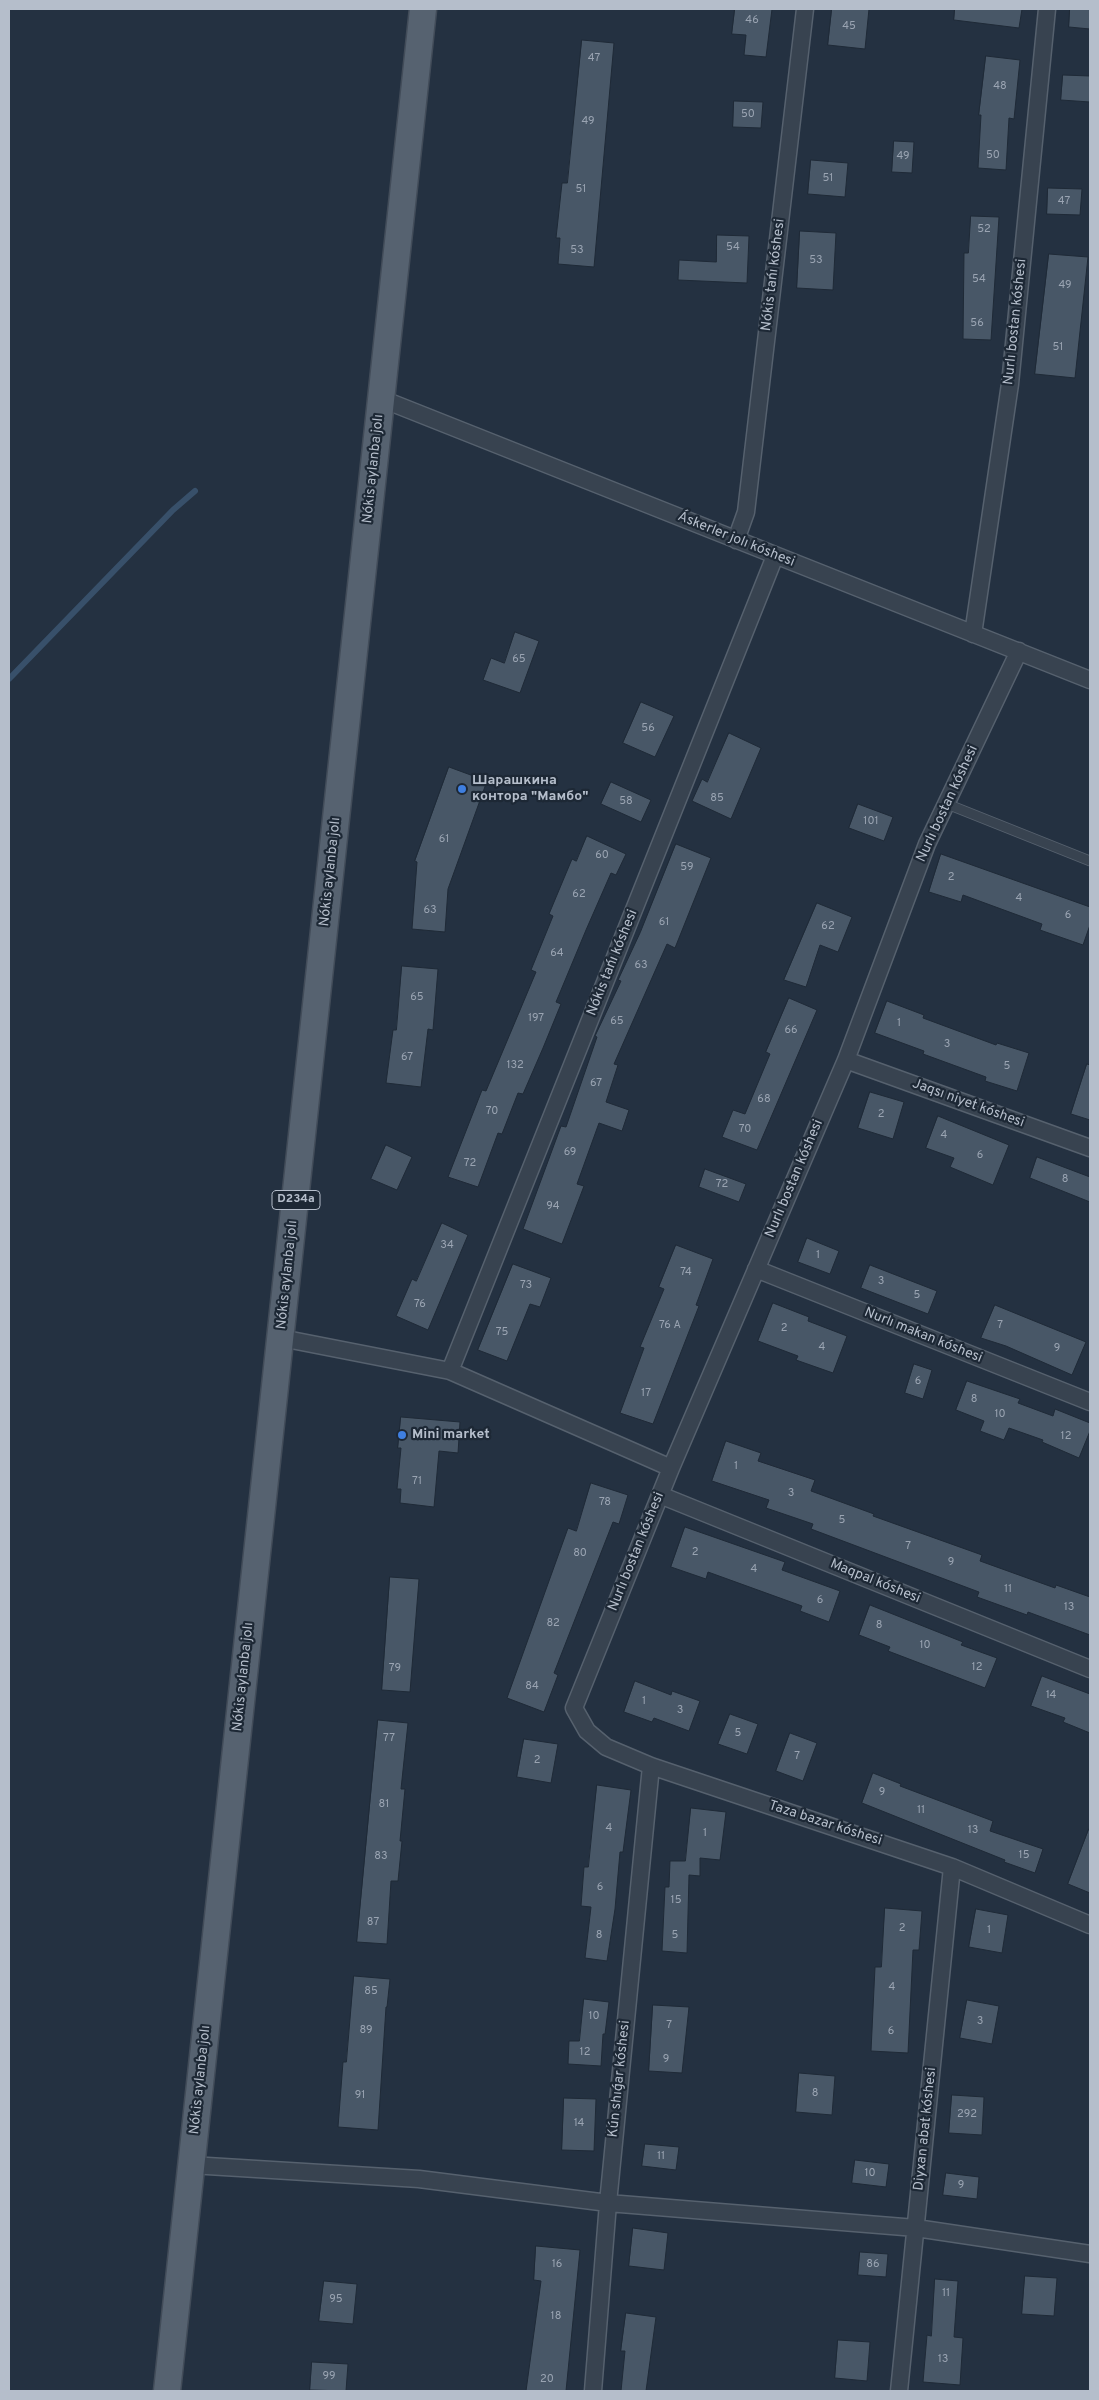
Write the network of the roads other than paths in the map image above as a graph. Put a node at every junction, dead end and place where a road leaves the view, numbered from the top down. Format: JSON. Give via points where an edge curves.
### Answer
{"nodes":[{"id":1,"x":424,"y":9,"type":"edge"},
{"id":2,"x":805,"y":9,"type":"edge"},
{"id":3,"x":1047,"y":9,"type":"edge"},
{"id":4,"x":382,"y":399,"type":"junction"},
{"id":5,"x":736,"y":540,"type":"junction"},
{"id":6,"x":775,"y":556,"type":"junction"},
{"id":7,"x":973,"y":634,"type":"junction"},
{"id":8,"x":1019,"y":651,"type":"junction"},
{"id":9,"x":1090,"y":680,"type":"edge"},
{"id":10,"x":947,"y":804,"type":"junction"},
{"id":11,"x":1090,"y":861,"type":"edge"},
{"id":12,"x":846,"y":1060,"type":"junction"},
{"id":13,"x":1090,"y":1148,"type":"edge"},
{"id":14,"x":756,"y":1270,"type":"junction"},
{"id":15,"x":281,"y":1338,"type":"junction"},
{"id":16,"x":450,"y":1371,"type":"junction"},
{"id":17,"x":1090,"y":1402,"type":"edge"},
{"id":18,"x":671,"y":1468,"type":"junction"},
{"id":19,"x":660,"y":1495,"type":"junction"},
{"id":20,"x":1090,"y":1669,"type":"edge"},
{"id":21,"x":574,"y":1708,"type":"joint"},
{"id":22,"x":651,"y":1766,"type":"junction"},
{"id":23,"x":952,"y":1867,"type":"junction"},
{"id":24,"x":1090,"y":1925,"type":"edge"},
{"id":25,"x":191,"y":2165,"type":"junction"},
{"id":26,"x":608,"y":2203,"type":"junction"},
{"id":27,"x":916,"y":2228,"type":"junction"},
{"id":28,"x":1090,"y":2254,"type":"edge"},
{"id":29,"x":167,"y":2391,"type":"edge"},
{"id":30,"x":593,"y":2391,"type":"edge"},
{"id":31,"x":899,"y":2391,"type":"edge"}],
"edges":[{"from":1,"to":4,"type":"main road","name":"Nókis aylanba jolı","number":"D234a"},
{"from":2,"to":5,"type":"street","name":"Nókis tańı kóshesi","via":[[746,512]]},
{"from":3,"to":7,"type":"street","name":"Nurlı bostan kóshesi","via":[[1010,384]]},
{"from":4,"to":5,"type":"street","name":"Áskerler jolı kóshesi"},
{"from":4,"to":15,"type":"main road","name":"Nókis aylanba jolı","number":"D234a"},
{"from":5,"to":6,"type":"street","name":"Áskerler jolı kóshesi"},
{"from":6,"to":7,"type":"street","name":"Áskerler jolı kóshesi"},
{"from":6,"to":16,"type":"street","name":"Nókis tańı kóshesi"},
{"from":7,"to":8,"type":"street","name":"Áskerler jolı kóshesi"},
{"from":8,"to":9,"type":"street","name":"Áskerler jolı kóshesi"},
{"from":8,"to":10,"type":"street","name":"Nurlı bostan kóshesi"},
{"from":10,"to":11,"type":"lane"},
{"from":10,"to":12,"type":"street","name":"Nurlı bostan kóshesi","via":[[928,844]]},
{"from":12,"to":13,"type":"street","name":"Jaqsı niyet kóshesi"},
{"from":12,"to":14,"type":"street","name":"Nurlı bostan kóshesi"},
{"from":14,"to":17,"type":"street","name":"Nurlı makan kóshesi"},
{"from":14,"to":18,"type":"street","name":"Nurlı bostan kóshesi"},
{"from":15,"to":16,"type":"street"},
{"from":15,"to":25,"type":"main road","name":"Nókis aylanba jolı","number":"D234a"},
{"from":16,"to":18,"type":"street"},
{"from":18,"to":19,"type":"street","name":"Nurlı bostan kóshesi"},
{"from":19,"to":20,"type":"street","name":"Maqpal kóshesi"},
{"from":19,"to":21,"type":"street","name":"Nurlı bostan kóshesi"},
{"from":21,"to":22,"type":"street","name":"Taza bazar kóshesi","via":[[587,1732],[606,1747]]},
{"from":22,"to":23,"type":"street","name":"Taza bazar kóshesi"},
{"from":22,"to":26,"type":"street","name":"Kún shıǵar kóshesi"},
{"from":23,"to":24,"type":"street","name":"Taza bazar kóshesi"},
{"from":23,"to":27,"type":"street","name":"Diyxan abat kóshesi"},
{"from":25,"to":26,"type":"street","via":[[419,2179]]},
{"from":25,"to":29,"type":"main road","name":"Nókis aylanba jolı","number":"D234a"},
{"from":26,"to":27,"type":"street"},
{"from":26,"to":30,"type":"street","name":"Kún shıǵar kóshesi"},
{"from":27,"to":28,"type":"street"},
{"from":27,"to":31,"type":"street","name":"Diyxan abat kóshesi"}]}
